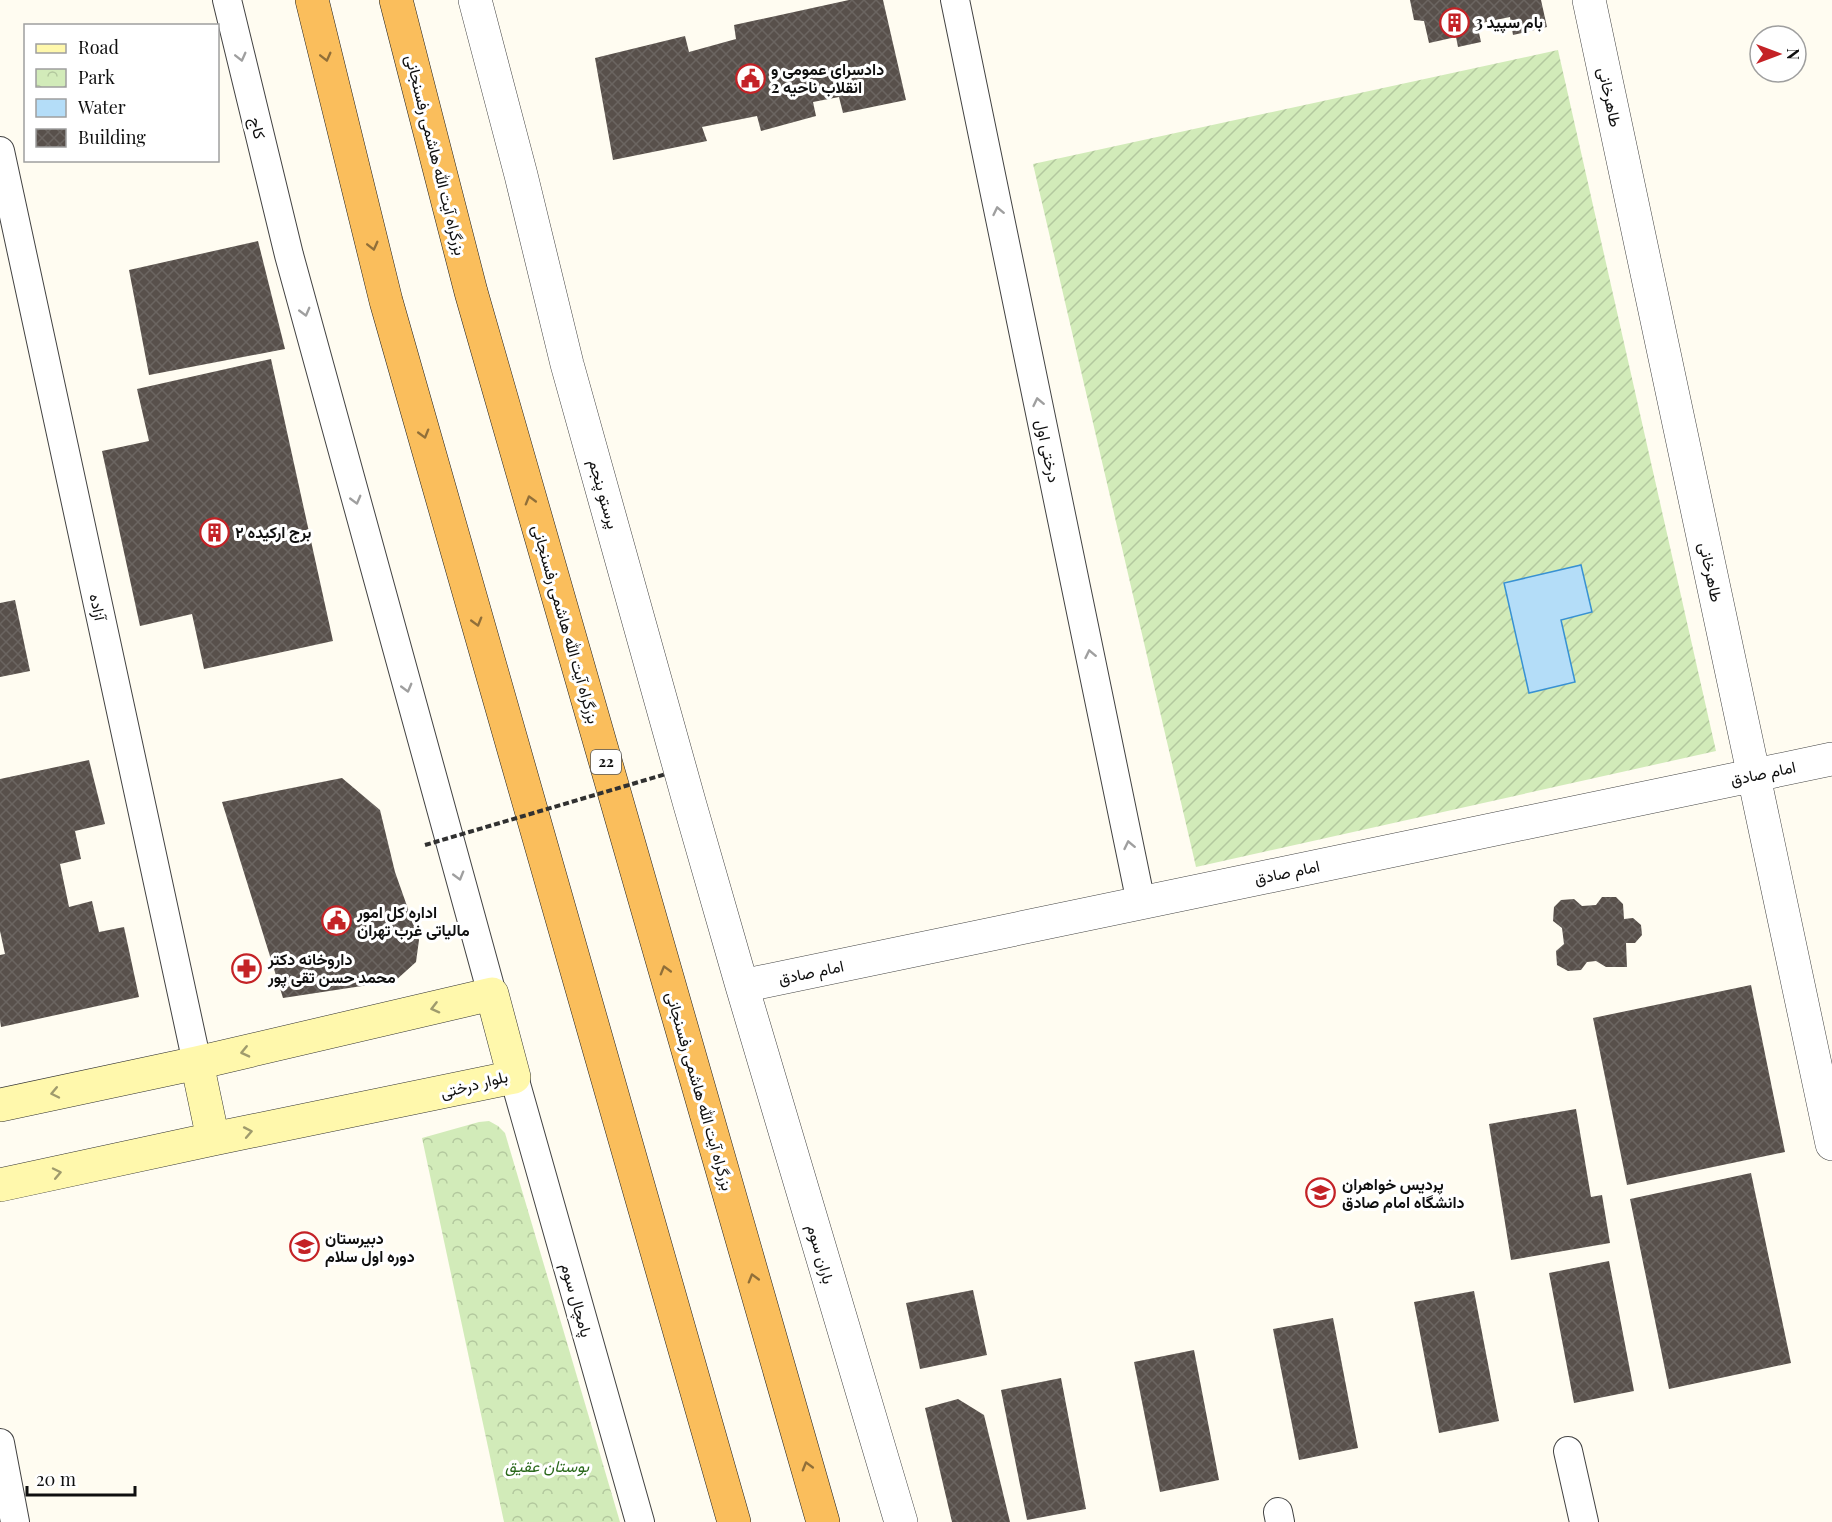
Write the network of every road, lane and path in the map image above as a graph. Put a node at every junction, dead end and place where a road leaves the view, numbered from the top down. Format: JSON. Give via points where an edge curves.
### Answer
{"nodes":[{"id":1,"x":227,"y":0,"type":"edge"},
{"id":2,"x":312,"y":0,"type":"edge"},
{"id":3,"x":396,"y":0,"type":"edge"},
{"id":4,"x":475,"y":0,"type":"edge"},
{"id":5,"x":955,"y":0,"type":"edge"},
{"id":6,"x":1589,"y":0,"type":"edge"},
{"id":7,"x":0,"y":151,"type":"edge"},
{"id":8,"x":1832,"y":759,"type":"edge"},
{"id":9,"x":666,"y":774,"type":"dead end"},
{"id":10,"x":1754,"y":775,"type":"junction"},
{"id":11,"x":425,"y":845,"type":"dead end"},
{"id":12,"x":1141,"y":903,"type":"junction"},
{"id":13,"x":742,"y":986,"type":"junction"},
{"id":14,"x":492,"y":994,"type":"junction"},
{"id":15,"x":197,"y":1063,"type":"junction"},
{"id":16,"x":514,"y":1077,"type":"junction"},
{"id":17,"x":0,"y":1105,"type":"edge"},
{"id":18,"x":213,"y":1139,"type":"junction"},
{"id":19,"x":1832,"y":1144,"type":"edge"},
{"id":20,"x":0,"y":1185,"type":"edge"},
{"id":21,"x":0,"y":1443,"type":"edge"},
{"id":22,"x":1569,"y":1451,"type":"dead end"},
{"id":23,"x":15,"y":1522,"type":"edge"},
{"id":24,"x":640,"y":1522,"type":"edge"},
{"id":25,"x":734,"y":1522,"type":"edge"},
{"id":26,"x":823,"y":1522,"type":"edge"},
{"id":27,"x":901,"y":1522,"type":"edge"},
{"id":28,"x":1584,"y":1522,"type":"edge"}],
"edges":[{"from":1,"to":14,"type":"street","name":"کاج","one_way":true,"via":[[289,255]]},
{"from":2,"to":25,"type":"highway","one_way":true,"via":[[386,301]]},
{"from":26,"to":3,"type":"highway","name":"بزرگراه آیت الله هاشمی رفسنجانی","number":"22","one_way":true,"via":[[471,292]]},
{"from":4,"to":13,"type":"street","name":"پرستو پنجم","via":[[567,364]]},
{"from":12,"to":5,"type":"street","name":"درختی اول","one_way":true},
{"from":6,"to":10,"type":"street","name":"طاهرخانی"},
{"from":7,"to":15,"type":"street","name":"آزاده"},
{"from":8,"to":10,"type":"street","name":"امام صادق"},
{"from":9,"to":11,"type":"path","bridge":true},
{"from":10,"to":12,"type":"street","name":"امام صادق"},
{"from":10,"to":19,"type":"street","name":"طاهرخانی"},
{"from":12,"to":13,"type":"street","name":"امام صادق"},
{"from":13,"to":27,"type":"street","name":"باران سوم"},
{"from":14,"to":15,"type":"main road","one_way":true},
{"from":14,"to":16,"type":"main road","name":"بلوار درختی"},
{"from":15,"to":17,"type":"main road","one_way":true},
{"from":15,"to":18,"type":"main road"},
{"from":18,"to":16,"type":"main road","name":"بلوار درختی","one_way":true},
{"from":16,"to":24,"type":"street","name":"پامچال سوم"},
{"from":20,"to":18,"type":"main road","name":"بلوار درختی","one_way":true},
{"from":21,"to":23,"type":"street"},
{"from":22,"to":28,"type":"street"}]}
